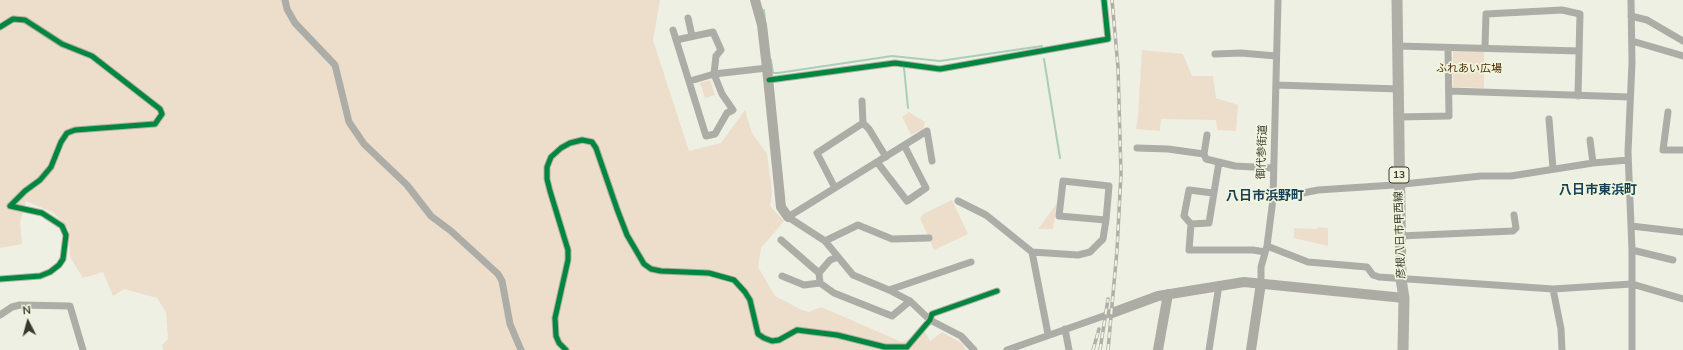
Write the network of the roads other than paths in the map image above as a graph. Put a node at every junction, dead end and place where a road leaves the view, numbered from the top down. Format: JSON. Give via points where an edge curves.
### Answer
{"nodes":[{"id":1,"x":286,"y":0,"type":"edge"},
{"id":2,"x":755,"y":0,"type":"edge"},
{"id":3,"x":1104,"y":0,"type":"edge"},
{"id":4,"x":1278,"y":0,"type":"edge"},
{"id":5,"x":1397,"y":0,"type":"edge"},
{"id":6,"x":1631,"y":0,"type":"edge"},
{"id":7,"x":1631,"y":16,"type":"junction"},
{"id":8,"x":688,"y":18,"type":"dead end"},
{"id":9,"x":0,"y":27,"type":"edge"},
{"id":10,"x":673,"y":30,"type":"dead end"},
{"id":11,"x":692,"y":36,"type":"junction"},
{"id":12,"x":676,"y":40,"type":"junction"},
{"id":13,"x":1632,"y":41,"type":"junction"},
{"id":14,"x":1683,"y":41,"type":"edge"},
{"id":15,"x":1398,"y":46,"type":"junction"},
{"id":16,"x":1485,"y":47,"type":"junction"},
{"id":17,"x":1448,"y":48,"type":"junction"},
{"id":18,"x":1579,"y":51,"type":"junction"},
{"id":19,"x":1215,"y":54,"type":"dead end"},
{"id":20,"x":1276,"y":56,"type":"junction"},
{"id":21,"x":1683,"y":56,"type":"edge"},
{"id":22,"x":767,"y":68,"type":"junction"},
{"id":23,"x":714,"y":74,"type":"junction"},
{"id":24,"x":769,"y":80,"type":"junction"},
{"id":25,"x":690,"y":81,"type":"junction"},
{"id":26,"x":1276,"y":85,"type":"junction"},
{"id":27,"x":1399,"y":89,"type":"junction"},
{"id":28,"x":1450,"y":91,"type":"junction"},
{"id":29,"x":1578,"y":96,"type":"junction"},
{"id":30,"x":1630,"y":97,"type":"junction"},
{"id":31,"x":862,"y":101,"type":"dead end"},
{"id":32,"x":1668,"y":112,"type":"dead end"},
{"id":33,"x":1398,"y":117,"type":"junction"},
{"id":34,"x":1549,"y":119,"type":"dead end"},
{"id":35,"x":863,"y":123,"type":"junction"},
{"id":36,"x":1206,"y":135,"type":"dead end"},
{"id":37,"x":1590,"y":140,"type":"dead end"},
{"id":38,"x":904,"y":145,"type":"junction"},
{"id":39,"x":1137,"y":148,"type":"dead end"},
{"id":40,"x":1683,"y":150,"type":"edge"},
{"id":41,"x":1204,"y":154,"type":"junction"},
{"id":42,"x":886,"y":157,"type":"junction"},
{"id":43,"x":1628,"y":160,"type":"junction"},
{"id":44,"x":932,"y":161,"type":"dead end"},
{"id":45,"x":877,"y":162,"type":"junction"},
{"id":46,"x":1219,"y":162,"type":"junction"},
{"id":47,"x":1593,"y":163,"type":"junction"},
{"id":48,"x":1272,"y":168,"type":"junction"},
{"id":49,"x":1553,"y":169,"type":"junction"},
{"id":50,"x":1399,"y":184,"type":"junction"},
{"id":51,"x":835,"y":188,"type":"junction"},
{"id":52,"x":1213,"y":192,"type":"junction"},
{"id":53,"x":1273,"y":199,"type":"junction"},
{"id":54,"x":958,"y":201,"type":"dead end"},
{"id":55,"x":1514,"y":216,"type":"dead end"},
{"id":56,"x":788,"y":217,"type":"junction"},
{"id":57,"x":1106,"y":220,"type":"junction"},
{"id":58,"x":1191,"y":224,"type":"junction"},
{"id":59,"x":1631,"y":226,"type":"junction"},
{"id":60,"x":1683,"y":232,"type":"edge"},
{"id":61,"x":1400,"y":236,"type":"junction"},
{"id":62,"x":929,"y":238,"type":"dead end"},
{"id":63,"x":781,"y":240,"type":"dead end"},
{"id":64,"x":825,"y":241,"type":"junction"},
{"id":65,"x":1266,"y":249,"type":"junction"},
{"id":66,"x":1632,"y":250,"type":"junction"},
{"id":67,"x":1032,"y":252,"type":"junction"},
{"id":68,"x":838,"y":257,"type":"junction"},
{"id":69,"x":1673,"y":260,"type":"dead end"},
{"id":70,"x":971,"y":262,"type":"dead end"},
{"id":71,"x":819,"y":273,"type":"junction"},
{"id":72,"x":782,"y":276,"type":"dead end"},
{"id":73,"x":0,"y":279,"type":"edge"},
{"id":74,"x":1401,"y":279,"type":"junction"},
{"id":75,"x":820,"y":283,"type":"junction"},
{"id":76,"x":1261,"y":284,"type":"junction"},
{"id":77,"x":1632,"y":284,"type":"junction"},
{"id":78,"x":1219,"y":285,"type":"junction"},
{"id":79,"x":1553,"y":289,"type":"junction"},
{"id":80,"x":889,"y":290,"type":"junction"},
{"id":81,"x":997,"y":291,"type":"dead end"},
{"id":82,"x":1168,"y":294,"type":"junction"},
{"id":83,"x":1404,"y":298,"type":"junction"},
{"id":84,"x":1683,"y":299,"type":"edge"},
{"id":85,"x":910,"y":301,"type":"junction"},
{"id":86,"x":1112,"y":313,"type":"joint"},
{"id":87,"x":0,"y":316,"type":"edge"},
{"id":88,"x":930,"y":320,"type":"junction"},
{"id":89,"x":1064,"y":329,"type":"junction"},
{"id":90,"x":1048,"y":334,"type":"junction"},
{"id":91,"x":83,"y":350,"type":"edge"},
{"id":92,"x":521,"y":350,"type":"edge"},
{"id":93,"x":566,"y":350,"type":"edge"},
{"id":94,"x":974,"y":350,"type":"edge"},
{"id":95,"x":1007,"y":350,"type":"edge"},
{"id":96,"x":1069,"y":350,"type":"edge"},
{"id":97,"x":1158,"y":350,"type":"edge"},
{"id":98,"x":1209,"y":350,"type":"edge"},
{"id":99,"x":1252,"y":350,"type":"edge"},
{"id":100,"x":1403,"y":350,"type":"edge"},
{"id":101,"x":1562,"y":350,"type":"edge"},
{"id":102,"x":1632,"y":350,"type":"edge"}],
"edges":[{"from":1,"to":92,"type":"street","via":[[287,9],[295,23],[335,65],[349,122],[364,144],[408,185],[431,216],[498,274],[502,281],[510,324]]},
{"from":2,"to":22,"type":"street","via":[[762,25]]},
{"from":3,"to":24,"type":"street","via":[[1108,39],[940,69],[895,63]]},
{"from":4,"to":20,"type":"street","name":"御代参街道"},
{"from":5,"to":15,"type":"main road","name":"彦根八日市甲西線","number":"13"},
{"from":6,"to":7,"type":"street"},
{"from":7,"to":13,"type":"street"},
{"from":7,"to":14,"type":"street","via":[[1647,20]]},
{"from":8,"to":11,"type":"street"},
{"from":9,"to":73,"type":"street","via":[[13,19],[25,20],[62,44],[92,56],[160,109],[162,114],[155,124],[75,130],[67,133],[51,167],[10,206],[42,213],[62,226],[66,235],[63,259],[59,265],[40,276]]},
{"from":10,"to":12,"type":"street"},
{"from":11,"to":12,"type":"street"},
{"from":11,"to":23,"type":"street","via":[[713,32],[722,50],[716,56]]},
{"from":12,"to":25,"type":"street"},
{"from":13,"to":21,"type":"street"},
{"from":13,"to":30,"type":"street"},
{"from":15,"to":17,"type":"street"},
{"from":15,"to":27,"type":"main road","name":"彦根八日市甲西線","number":"13"},
{"from":16,"to":17,"type":"street"},
{"from":16,"to":18,"type":"street"},
{"from":16,"to":18,"type":"street","via":[[1486,14],[1562,10],[1580,14]]},
{"from":17,"to":28,"type":"street"},
{"from":18,"to":29,"type":"street"},
{"from":19,"to":20,"type":"street"},
{"from":20,"to":26,"type":"street","name":"御代参街道"},
{"from":22,"to":23,"type":"street"},
{"from":22,"to":24,"type":"street"},
{"from":23,"to":25,"type":"street"},
{"from":23,"to":25,"type":"street","via":[[722,94],[733,110],[727,113],[715,134],[706,136]]},
{"from":24,"to":56,"type":"street","via":[[781,207]]},
{"from":26,"to":27,"type":"street"},
{"from":26,"to":48,"type":"street","name":"御代参街道"},
{"from":27,"to":33,"type":"main road","name":"彦根八日市甲西線","number":"13"},
{"from":28,"to":29,"type":"street"},
{"from":28,"to":33,"type":"street","via":[[1449,116]]},
{"from":29,"to":30,"type":"street"},
{"from":30,"to":43,"type":"street"},
{"from":31,"to":35,"type":"street"},
{"from":32,"to":40,"type":"street","via":[[1663,150]]},
{"from":33,"to":50,"type":"main road","name":"彦根八日市甲西線","number":"13"},
{"from":34,"to":49,"type":"street"},
{"from":35,"to":42,"type":"street"},
{"from":35,"to":51,"type":"street","via":[[817,153]]},
{"from":36,"to":41,"type":"street"},
{"from":37,"to":47,"type":"street"},
{"from":38,"to":42,"type":"street"},
{"from":38,"to":44,"type":"street","via":[[927,130]]},
{"from":38,"to":45,"type":"street","via":[[926,188],[908,201]]},
{"from":39,"to":41,"type":"street"},
{"from":41,"to":46,"type":"street","via":[[1206,159]]},
{"from":42,"to":45,"type":"street"},
{"from":43,"to":47,"type":"street"},
{"from":43,"to":59,"type":"street"},
{"from":45,"to":51,"type":"street"},
{"from":46,"to":48,"type":"street","via":[[1249,168]]},
{"from":46,"to":52,"type":"street"},
{"from":47,"to":49,"type":"street"},
{"from":48,"to":53,"type":"street","name":"御代参街道"},
{"from":49,"to":50,"type":"street","via":[[1511,176],[1481,176]]},
{"from":50,"to":53,"type":"street","via":[[1318,190]]},
{"from":50,"to":61,"type":"main road","name":"彦根八日市甲西線","number":"13"},
{"from":51,"to":56,"type":"street"},
{"from":52,"to":58,"type":"street","via":[[1209,223]]},
{"from":52,"to":58,"type":"street","via":[[1189,190],[1184,216]]},
{"from":53,"to":65,"type":"street","name":"御代参街道"},
{"from":54,"to":67,"type":"street","via":[[986,215]]},
{"from":55,"to":61,"type":"street","via":[[1516,228],[1513,231]]},
{"from":56,"to":64,"type":"street"},
{"from":57,"to":57,"type":"street","via":[[1109,186],[1063,181],[1059,216]]},
{"from":57,"to":67,"type":"street","via":[[1103,239],[1090,252],[1078,255]]},
{"from":58,"to":65,"type":"street","via":[[1189,250]]},
{"from":59,"to":60,"type":"street"},
{"from":59,"to":66,"type":"street"},
{"from":61,"to":74,"type":"main road","name":"彦根八日市甲西線","number":"13"},
{"from":62,"to":64,"type":"street","via":[[892,239],[858,225]]},
{"from":63,"to":71,"type":"street"},
{"from":64,"to":68,"type":"street"},
{"from":65,"to":74,"type":"street","via":[[1308,262],[1367,267],[1373,275]]},
{"from":65,"to":76,"type":"street","name":"御代参街道","via":[[1261,267]]},
{"from":66,"to":69,"type":"street"},
{"from":66,"to":77,"type":"street"},
{"from":67,"to":90,"type":"street"},
{"from":68,"to":71,"type":"street","via":[[830,260]]},
{"from":68,"to":80,"type":"street","via":[[853,275]]},
{"from":70,"to":80,"type":"street"},
{"from":71,"to":75,"type":"street"},
{"from":72,"to":75,"type":"street","via":[[804,285]]},
{"from":74,"to":79,"type":"street"},
{"from":74,"to":83,"type":"main road","name":"彦根八日市甲西線","number":"13"},
{"from":75,"to":85,"type":"street","via":[[834,293],[892,316]]},
{"from":76,"to":78,"type":"street","via":[[1244,282]]},
{"from":76,"to":83,"type":"street"},
{"from":76,"to":99,"type":"street","name":"御代参街道"},
{"from":77,"to":79,"type":"street"},
{"from":77,"to":84,"type":"street"},
{"from":77,"to":102,"type":"street"},
{"from":78,"to":82,"type":"street"},
{"from":78,"to":98,"type":"street"},
{"from":79,"to":101,"type":"street","via":[[1561,328]]},
{"from":80,"to":85,"type":"street"},
{"from":81,"to":88,"type":"street","via":[[932,314]]},
{"from":82,"to":86,"type":"street"},
{"from":82,"to":97,"type":"street"},
{"from":83,"to":100,"type":"main road","name":"彦根八日市甲西線","number":"13"},
{"from":85,"to":88,"type":"street"},
{"from":86,"to":89,"type":"street"},
{"from":87,"to":91,"type":"street","via":[[12,307],[20,305],[70,306]]},
{"from":88,"to":93,"type":"street","via":[[907,347],[885,347],[837,335],[797,330],[779,340],[764,338],[758,334],[750,300],[734,280],[709,273],[661,271],[650,269],[644,264],[622,222],[596,148],[592,142],[582,140],[561,148],[551,158],[547,168],[550,191],[568,250],[555,318],[556,336]]},
{"from":88,"to":94,"type":"street","via":[[961,336]]},
{"from":89,"to":90,"type":"street"},
{"from":89,"to":96,"type":"street"},
{"from":90,"to":95,"type":"street"}]}
